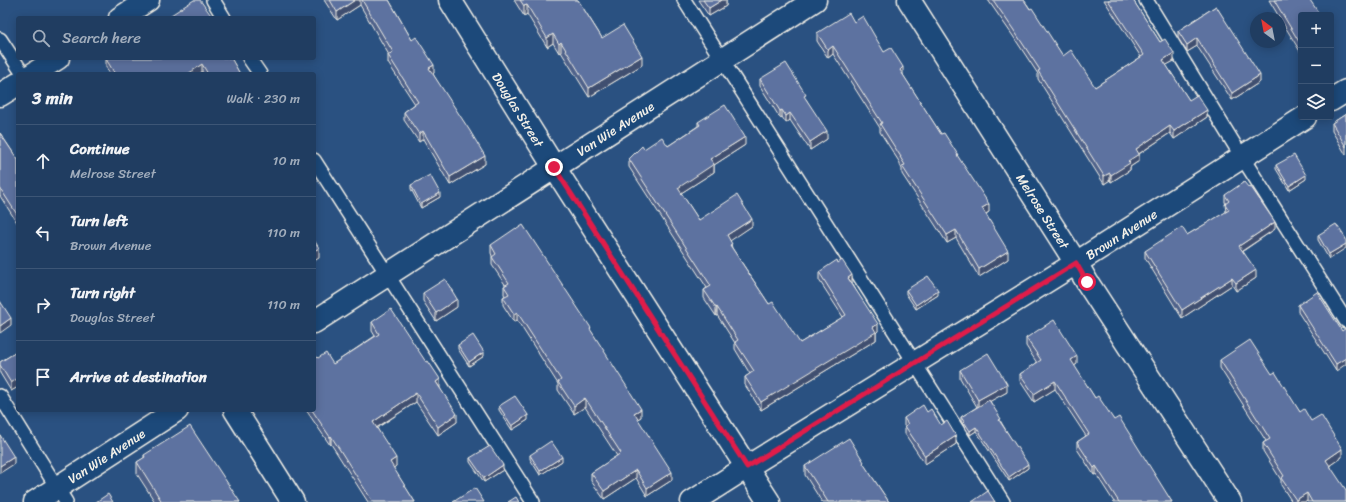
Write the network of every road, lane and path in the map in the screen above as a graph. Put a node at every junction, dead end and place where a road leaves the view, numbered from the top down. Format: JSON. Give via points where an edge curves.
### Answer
{"nodes":[{"id":1,"x":148,"y":0,"type":"edge"},
{"id":2,"x":213,"y":0,"type":"edge"},
{"id":3,"x":450,"y":0,"type":"edge"},
{"id":4,"x":684,"y":0,"type":"edge"},
{"id":5,"x":815,"y":0,"type":"edge"},
{"id":6,"x":910,"y":0,"type":"edge"},
{"id":7,"x":1146,"y":0,"type":"edge"},
{"id":8,"x":123,"y":16,"type":"edge"},
{"id":9,"x":223,"y":16,"type":"edge"},
{"id":10,"x":0,"y":39,"type":"edge"},
{"id":11,"x":55,"y":60,"type":"edge"},
{"id":12,"x":251,"y":60,"type":"edge"},
{"id":13,"x":721,"y":60,"type":"junction"},
{"id":14,"x":22,"y":72,"type":"edge"},
{"id":15,"x":36,"y":72,"type":"edge"},
{"id":16,"x":259,"y":72,"type":"edge"},
{"id":17,"x":16,"y":85,"type":"edge"},
{"id":18,"x":1346,"y":91,"type":"edge"},
{"id":19,"x":0,"y":95,"type":"edge"},
{"id":20,"x":1334,"y":98,"type":"edge"},
{"id":21,"x":1300,"y":120,"type":"edge"},
{"id":22,"x":1242,"y":157,"type":"junction"},
{"id":23,"x":316,"y":163,"type":"edge"},
{"id":24,"x":554,"y":167,"type":"junction"},
{"id":25,"x":1076,"y":263,"type":"junction"},
{"id":26,"x":387,"y":275,"type":"junction"},
{"id":27,"x":316,"y":321,"type":"edge"},
{"id":28,"x":1346,"y":321,"type":"edge"},
{"id":29,"x":914,"y":363,"type":"junction"},
{"id":30,"x":0,"y":396,"type":"edge"},
{"id":31,"x":174,"y":412,"type":"edge"},
{"id":32,"x":237,"y":412,"type":"edge"},
{"id":33,"x":747,"y":467,"type":"junction"},
{"id":34,"x":62,"y":495,"type":"edge"},
{"id":35,"x":34,"y":502,"type":"edge"},
{"id":36,"x":293,"y":502,"type":"edge"},
{"id":37,"x":533,"y":502,"type":"edge"},
{"id":38,"x":692,"y":502,"type":"edge"},
{"id":39,"x":769,"y":502,"type":"edge"},
{"id":40,"x":1003,"y":502,"type":"edge"},
{"id":41,"x":1230,"y":502,"type":"edge"}],
"edges":[{"from":1,"to":8,"type":"street"},
{"from":2,"to":9,"type":"lane"},
{"from":3,"to":24,"type":"street","name":"Douglas Street"},
{"from":4,"to":13,"type":"lane"},
{"from":5,"to":13,"type":"street","name":"Van Wie Avenue"},
{"from":6,"to":25,"type":"street","name":"Melrose Street"},
{"from":7,"to":22,"type":"lane"},
{"from":10,"to":14,"type":"lane"},
{"from":11,"to":15,"type":"street"},
{"from":12,"to":16,"type":"lane"},
{"from":13,"to":24,"type":"street","name":"Van Wie Avenue"},
{"from":13,"to":29,"type":"lane"},
{"from":17,"to":19,"type":"street"},
{"from":18,"to":20,"type":"street"},
{"from":21,"to":22,"type":"street","name":"Brown Avenue"},
{"from":22,"to":25,"type":"street","name":"Brown Avenue"},
{"from":22,"to":28,"type":"lane"},
{"from":23,"to":26,"type":"lane"},
{"from":24,"to":26,"type":"street","name":"Van Wie Avenue"},
{"from":24,"to":33,"type":"street","name":"Douglas Street"},
{"from":25,"to":29,"type":"street","name":"Brown Avenue"},
{"from":25,"to":41,"type":"street","name":"Melrose Street"},
{"from":26,"to":27,"type":"street","name":"Van Wie Avenue"},
{"from":26,"to":37,"type":"lane"},
{"from":29,"to":33,"type":"street","name":"Brown Avenue"},
{"from":29,"to":40,"type":"lane"},
{"from":30,"to":34,"type":"lane"},
{"from":31,"to":34,"type":"street","name":"Van Wie Avenue"},
{"from":32,"to":36,"type":"street"},
{"from":33,"to":38,"type":"street","name":"Brown Avenue"},
{"from":33,"to":39,"type":"street","name":"Douglas Street"},
{"from":34,"to":35,"type":"street","name":"Van Wie Avenue"}]}
